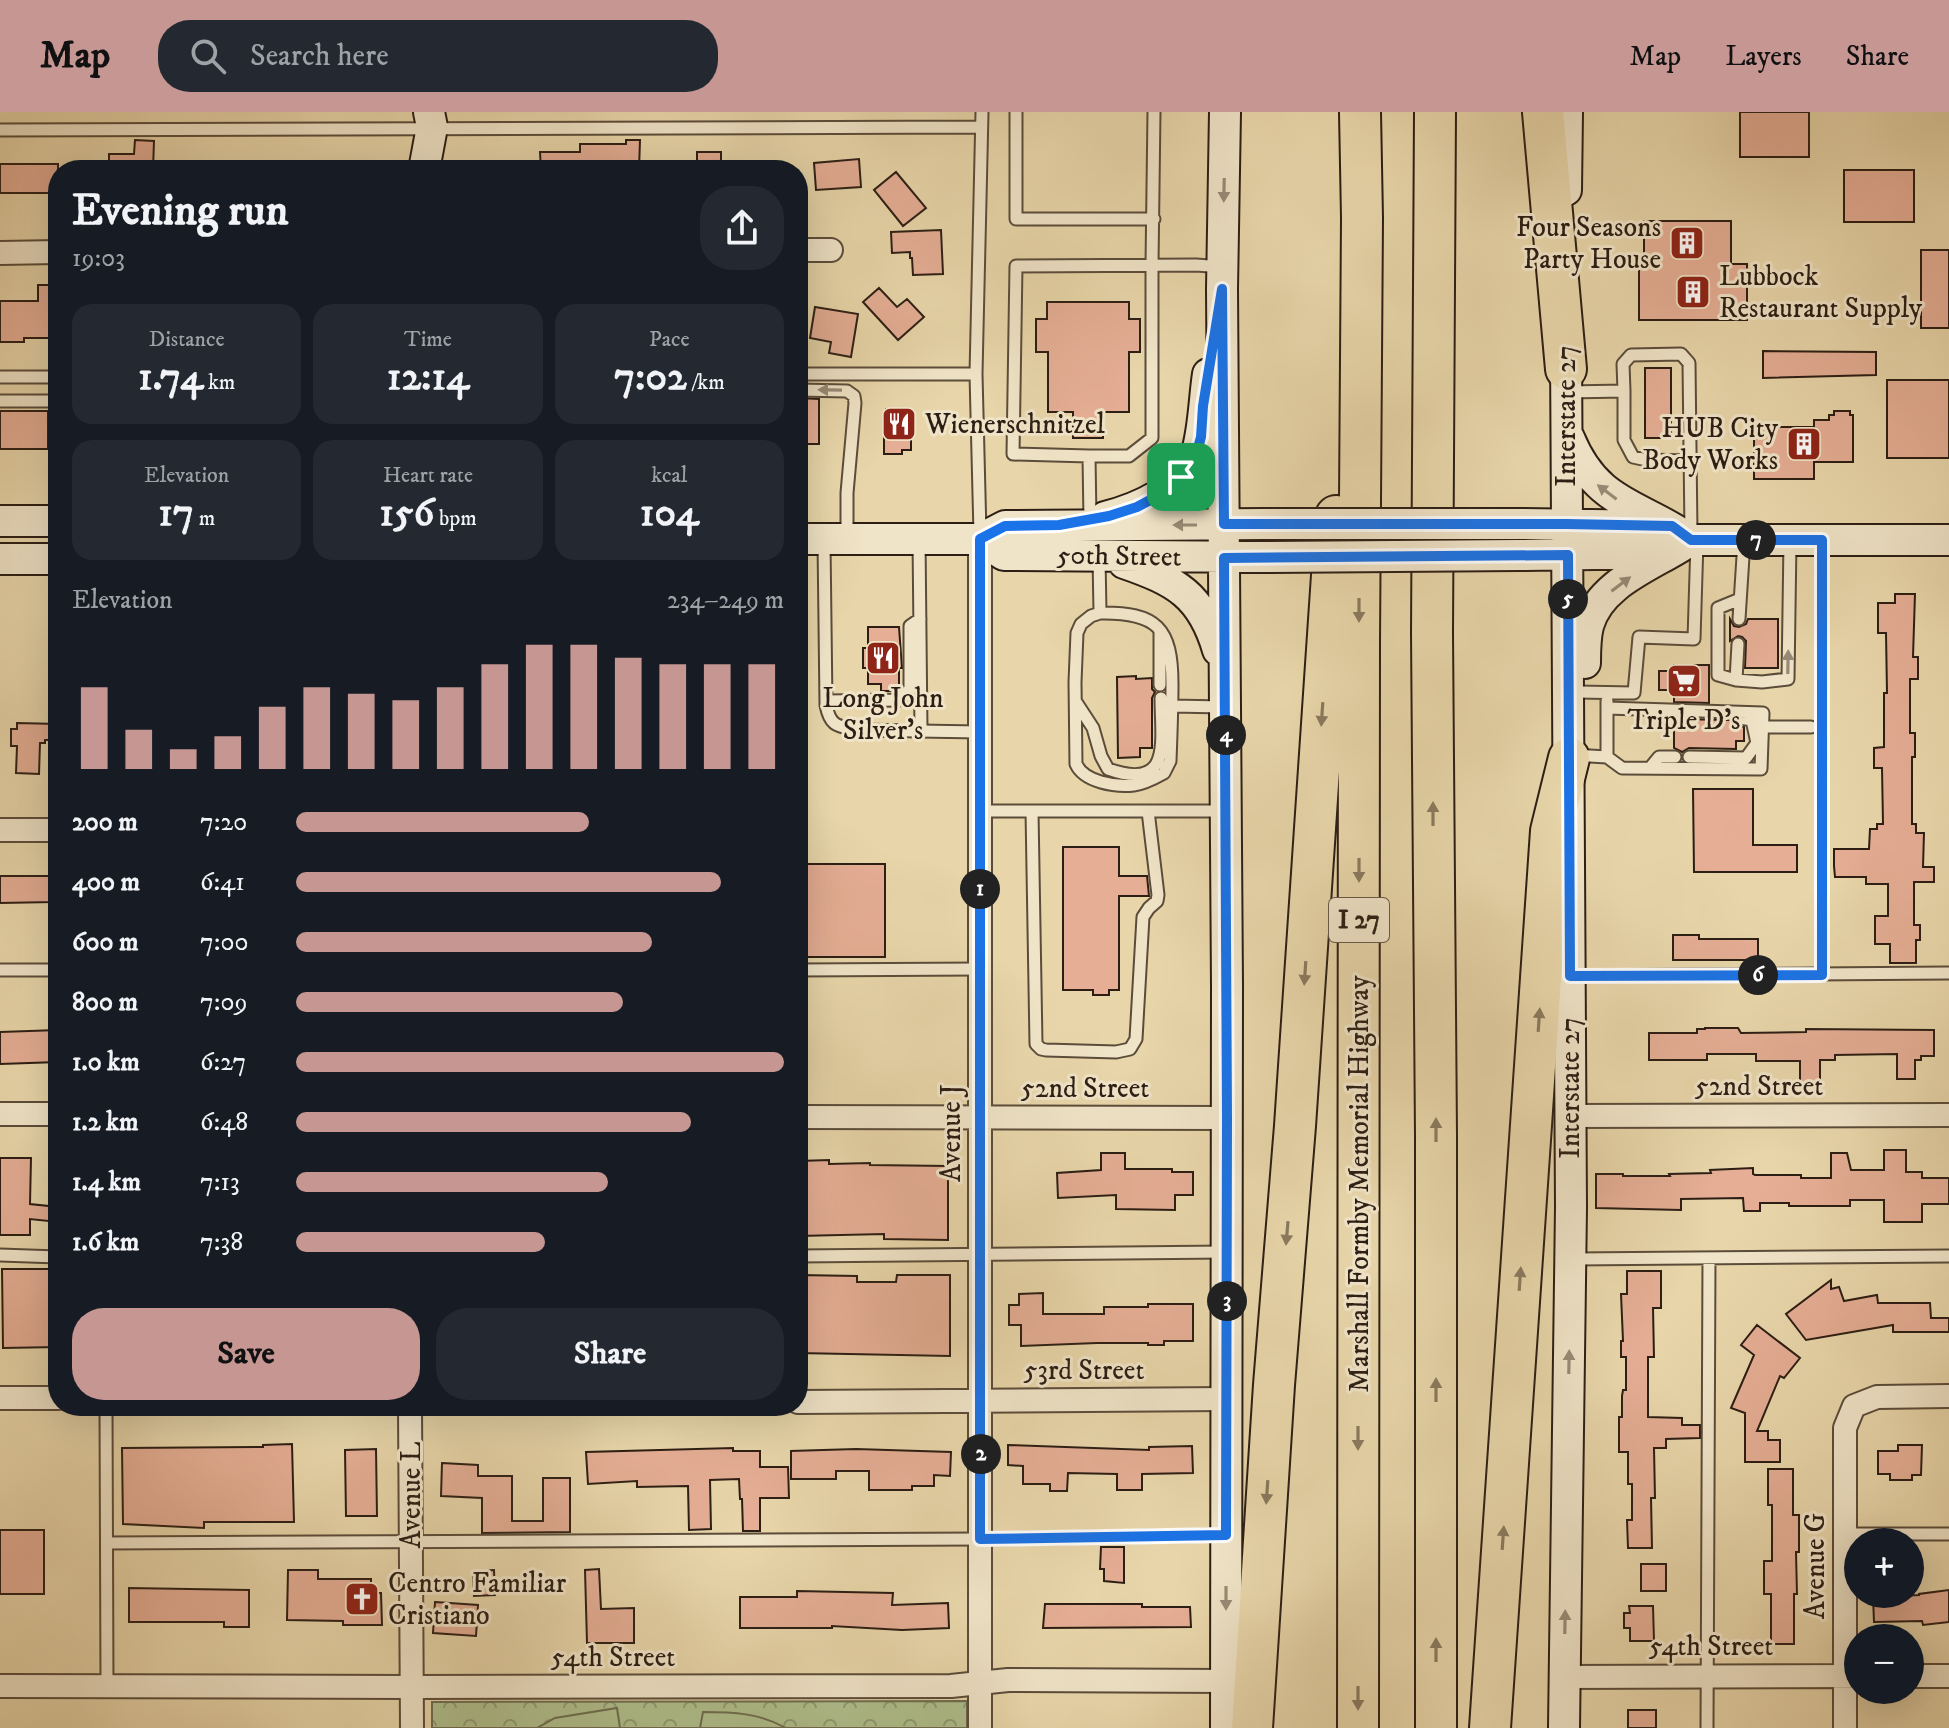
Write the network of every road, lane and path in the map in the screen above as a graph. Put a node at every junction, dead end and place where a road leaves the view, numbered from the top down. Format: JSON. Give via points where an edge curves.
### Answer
{"nodes":[{"id":1,"x":982,"y":112,"type":"edge"},
{"id":2,"x":1016,"y":112,"type":"edge"},
{"id":3,"x":1154,"y":112,"type":"edge"},
{"id":4,"x":1225,"y":112,"type":"edge"},
{"id":5,"x":1360,"y":112,"type":"edge"},
{"id":6,"x":1435,"y":112,"type":"edge"},
{"id":7,"x":1543,"y":112,"type":"edge"},
{"id":8,"x":1567,"y":112,"type":"edge"},
{"id":9,"x":430,"y":120,"type":"edge"},
{"id":10,"x":981,"y":127,"type":"junction"},
{"id":11,"x":0,"y":130,"type":"edge"},
{"id":12,"x":425,"y":160,"type":"edge"},
{"id":13,"x":1362,"y":218,"type":"junction"},
{"id":14,"x":1154,"y":219,"type":"junction"},
{"id":15,"x":808,"y":250,"type":"edge"},
{"id":16,"x":831,"y":250,"type":"dead end"},
{"id":17,"x":48,"y":252,"type":"edge"},
{"id":18,"x":0,"y":253,"type":"edge"},
{"id":19,"x":1152,"y":265,"type":"junction"},
{"id":20,"x":1222,"y":278,"type":"junction"},
{"id":21,"x":808,"y":374,"type":"edge"},
{"id":22,"x":976,"y":374,"type":"junction"},
{"id":23,"x":0,"y":377,"type":"edge"},
{"id":24,"x":48,"y":377,"type":"edge"},
{"id":25,"x":1566,"y":381,"type":"junction"},
{"id":26,"x":808,"y":390,"type":"edge"},
{"id":27,"x":1624,"y":391,"type":"junction"},
{"id":28,"x":0,"y":401,"type":"edge"},
{"id":29,"x":48,"y":401,"type":"edge"},
{"id":30,"x":1566,"y":432,"type":"junction"},
{"id":31,"x":1089,"y":456,"type":"junction"},
{"id":32,"x":1690,"y":461,"type":"junction"},
{"id":33,"x":1090,"y":520,"type":"junction"},
{"id":34,"x":0,"y":521,"type":"edge"},
{"id":35,"x":48,"y":521,"type":"edge"},
{"id":36,"x":1224,"y":524,"type":"junction"},
{"id":37,"x":1567,"y":524,"type":"junction"},
{"id":38,"x":1059,"y":525,"type":"junction"},
{"id":39,"x":823,"y":539,"type":"edge"},
{"id":40,"x":919,"y":539,"type":"junction"},
{"id":41,"x":980,"y":539,"type":"junction"},
{"id":42,"x":1684,"y":540,"type":"junction"},
{"id":43,"x":1744,"y":540,"type":"junction"},
{"id":44,"x":1822,"y":540,"type":"junction"},
{"id":45,"x":1949,"y":540,"type":"edge"},
{"id":46,"x":1790,"y":541,"type":"junction"},
{"id":47,"x":1568,"y":555,"type":"junction"},
{"id":48,"x":1103,"y":557,"type":"junction"},
{"id":49,"x":1224,"y":558,"type":"junction"},
{"id":50,"x":0,"y":559,"type":"edge"},
{"id":51,"x":48,"y":559,"type":"edge"},
{"id":52,"x":1740,"y":599,"type":"junction"},
{"id":53,"x":1695,"y":607,"type":"junction"},
{"id":54,"x":1718,"y":608,"type":"junction"},
{"id":55,"x":1100,"y":613,"type":"junction"},
{"id":56,"x":920,"y":619,"type":"junction"},
{"id":57,"x":1739,"y":619,"type":"dead end"},
{"id":58,"x":1160,"y":631,"type":"junction"},
{"id":59,"x":1738,"y":644,"type":"dead end"},
{"id":60,"x":1736,"y":680,"type":"junction"},
{"id":61,"x":1592,"y":692,"type":"junction"},
{"id":62,"x":1225,"y":698,"type":"junction"},
{"id":63,"x":826,"y":701,"type":"junction"},
{"id":64,"x":1075,"y":702,"type":"junction"},
{"id":65,"x":1172,"y":706,"type":"junction"},
{"id":66,"x":1607,"y":708,"type":"junction"},
{"id":67,"x":1705,"y":710,"type":"junction"},
{"id":68,"x":1763,"y":727,"type":"junction"},
{"id":69,"x":1811,"y":727,"type":"dead end"},
{"id":70,"x":921,"y":731,"type":"junction"},
{"id":71,"x":980,"y":732,"type":"junction"},
{"id":72,"x":1579,"y":750,"type":"junction"},
{"id":73,"x":1675,"y":757,"type":"dead end"},
{"id":74,"x":1689,"y":757,"type":"dead end"},
{"id":75,"x":1650,"y":768,"type":"junction"},
{"id":76,"x":980,"y":811,"type":"junction"},
{"id":77,"x":1032,"y":811,"type":"junction"},
{"id":78,"x":1148,"y":811,"type":"junction"},
{"id":79,"x":1226,"y":811,"type":"junction"},
{"id":80,"x":0,"y":830,"type":"edge"},
{"id":81,"x":48,"y":830,"type":"edge"},
{"id":82,"x":980,"y":969,"type":"junction"},
{"id":83,"x":0,"y":970,"type":"edge"},
{"id":84,"x":48,"y":970,"type":"edge"},
{"id":85,"x":808,"y":970,"type":"edge"},
{"id":86,"x":1949,"y":973,"type":"edge"},
{"id":87,"x":1822,"y":975,"type":"junction"},
{"id":88,"x":1570,"y":976,"type":"junction"},
{"id":89,"x":0,"y":1114,"type":"edge"},
{"id":90,"x":48,"y":1114,"type":"edge"},
{"id":91,"x":1949,"y":1115,"type":"edge"},
{"id":92,"x":1570,"y":1116,"type":"junction"},
{"id":93,"x":808,"y":1117,"type":"edge"},
{"id":94,"x":981,"y":1118,"type":"junction"},
{"id":95,"x":1227,"y":1118,"type":"junction"},
{"id":96,"x":1227,"y":1252,"type":"junction"},
{"id":97,"x":981,"y":1254,"type":"junction"},
{"id":98,"x":0,"y":1255,"type":"edge"},
{"id":99,"x":808,"y":1256,"type":"edge"},
{"id":100,"x":1949,"y":1256,"type":"edge"},
{"id":101,"x":48,"y":1257,"type":"edge"},
{"id":102,"x":1570,"y":1259,"type":"junction"},
{"id":103,"x":1709,"y":1259,"type":"junction"},
{"id":104,"x":1949,"y":1396,"type":"edge"},
{"id":105,"x":0,"y":1398,"type":"edge"},
{"id":106,"x":48,"y":1398,"type":"edge"},
{"id":107,"x":1227,"y":1399,"type":"junction"},
{"id":108,"x":981,"y":1400,"type":"junction"},
{"id":109,"x":808,"y":1402,"type":"edge"},
{"id":110,"x":106,"y":1416,"type":"edge"},
{"id":111,"x":410,"y":1416,"type":"edge"},
{"id":112,"x":1845,"y":1528,"type":"edge"},
{"id":113,"x":1924,"y":1534,"type":"edge"},
{"id":114,"x":1949,"y":1534,"type":"edge"},
{"id":115,"x":1226,"y":1535,"type":"junction"},
{"id":116,"x":980,"y":1539,"type":"junction"},
{"id":117,"x":411,"y":1542,"type":"junction"},
{"id":118,"x":107,"y":1543,"type":"junction"},
{"id":119,"x":1707,"y":1676,"type":"junction"},
{"id":120,"x":1844,"y":1676,"type":"edge"},
{"id":121,"x":1924,"y":1676,"type":"edge"},
{"id":122,"x":1949,"y":1676,"type":"edge"},
{"id":123,"x":1564,"y":1677,"type":"junction"},
{"id":124,"x":1226,"y":1681,"type":"junction"},
{"id":125,"x":980,"y":1683,"type":"junction"},
{"id":126,"x":0,"y":1686,"type":"edge"},
{"id":127,"x":107,"y":1686,"type":"junction"},
{"id":128,"x":411,"y":1687,"type":"junction"},
{"id":129,"x":1848,"y":1704,"type":"edge"},
{"id":130,"x":412,"y":1728,"type":"edge"},
{"id":131,"x":980,"y":1728,"type":"edge"},
{"id":132,"x":1226,"y":1728,"type":"edge"},
{"id":133,"x":1252,"y":1728,"type":"edge"},
{"id":134,"x":1358,"y":1728,"type":"edge"},
{"id":135,"x":1436,"y":1728,"type":"edge"},
{"id":136,"x":1490,"y":1728,"type":"edge"},
{"id":137,"x":1564,"y":1728,"type":"edge"},
{"id":138,"x":1707,"y":1728,"type":"edge"},
{"id":139,"x":1845,"y":1728,"type":"edge"}],
"edges":[{"from":1,"to":10,"type":"lane"},
{"from":2,"to":14,"type":"lane","via":[[1016,219]]},
{"from":3,"to":14,"type":"lane"},
{"from":4,"to":20,"type":"main road","one_way":true},
{"from":5,"to":13,"type":"highway","name":"Marshall Formby Memorial Highway","number":"I 27"},
{"from":135,"to":6,"type":"highway","one_way":true},
{"from":7,"to":25,"type":"highway"},
{"from":8,"to":25,"type":"main road","name":"Interstate 27"},
{"from":9,"to":10,"type":"lane"},
{"from":9,"to":11,"type":"lane"},
{"from":9,"to":12,"type":"main road"},
{"from":10,"to":22,"type":"lane"},
{"from":13,"to":133,"type":"highway","one_way":true,"via":[[1331,574]]},
{"from":13,"to":134,"type":"highway","name":"Marshall Formby Memorial Highway","number":"I 27","one_way":true},
{"from":14,"to":19,"type":"lane"},
{"from":15,"to":16,"type":"street"},
{"from":17,"to":18,"type":"street"},
{"from":19,"to":20,"type":"lane"},
{"from":19,"to":31,"type":"lane","via":[[1152,438],[1129,456]]},
{"from":19,"to":31,"type":"lane","via":[[1016,266],[1013,454]]},
{"from":20,"to":33,"type":"main road","via":[[1195,459],[1177,482],[1154,498]]},
{"from":20,"to":36,"type":"main road"},
{"from":21,"to":22,"type":"lane"},
{"from":22,"to":41,"type":"lane"},
{"from":23,"to":24,"type":"lane"},
{"from":25,"to":27,"type":"lane"},
{"from":25,"to":30,"type":"main road","name":"Interstate 27"},
{"from":39,"to":26,"type":"lane","one_way":true,"via":[[847,493],[855,403],[847,391]]},
{"from":27,"to":32,"type":"lane","via":[[1624,440],[1633,457]]},
{"from":27,"to":32,"type":"lane","via":[[1623,364],[1631,355],[1681,354],[1689,363]]},
{"from":28,"to":29,"type":"lane"},
{"from":30,"to":37,"type":"main road","name":"Interstate 27"},
{"from":42,"to":30,"type":"main road","one_way":true,"via":[[1598,485]]},
{"from":31,"to":33,"type":"lane"},
{"from":32,"to":42,"type":"lane"},
{"from":33,"to":38,"type":"main road"},
{"from":34,"to":35,"type":"main road"},
{"from":36,"to":37,"type":"main road","name":"50th Street","bridge":true},
{"from":36,"to":38,"type":"main road","name":"50th Street","one_way":true},
{"from":36,"to":49,"type":"main road"},
{"from":37,"to":42,"type":"main road","name":"50th Street"},
{"from":37,"to":47,"type":"main road","name":"Interstate 27"},
{"from":38,"to":41,"type":"main road","name":"50th Street","via":[[1005,526]]},
{"from":39,"to":40,"type":"main road","name":"50th Street"},
{"from":39,"to":63,"type":"lane"},
{"from":40,"to":41,"type":"main road","name":"50th Street"},
{"from":40,"to":56,"type":"lane"},
{"from":41,"to":48,"type":"main road","name":"50th Street","via":[[1004,555]]},
{"from":41,"to":71,"type":"street","name":"Avenue J"},
{"from":42,"to":43,"type":"main road","name":"50th Street"},
{"from":42,"to":47,"type":"main road","name":"50th Street"},
{"from":42,"to":53,"type":"lane"},
{"from":61,"to":42,"type":"main road","one_way":true,"via":[[1585,664],[1593,615],[1612,589]]},
{"from":43,"to":46,"type":"main road","name":"50th Street"},
{"from":43,"to":52,"type":"lane"},
{"from":44,"to":45,"type":"main road","name":"50th Street"},
{"from":44,"to":46,"type":"main road","name":"50th Street"},
{"from":44,"to":87,"type":"lane"},
{"from":60,"to":46,"type":"lane","one_way":true,"via":[[1788,679]]},
{"from":47,"to":49,"type":"main road","name":"50th Street","bridge":true},
{"from":47,"to":72,"type":"main road","name":"Interstate 27"},
{"from":48,"to":49,"type":"main road","name":"50th Street"},
{"from":48,"to":55,"type":"lane"},
{"from":48,"to":62,"type":"main road","via":[[1170,581],[1202,610],[1220,657]]},
{"from":49,"to":62,"type":"main road"},
{"from":50,"to":51,"type":"main road"},
{"from":52,"to":54,"type":"lane"},
{"from":52,"to":57,"type":"lane"},
{"from":53,"to":54,"type":"lane"},
{"from":53,"to":61,"type":"lane","via":[[1694,639],[1639,637],[1634,693]]},
{"from":54,"to":60,"type":"lane","via":[[1718,675]]},
{"from":55,"to":58,"type":"lane","via":[[1136,615]]},
{"from":55,"to":64,"type":"lane","via":[[1081,624],[1077,633]]},
{"from":56,"to":63,"type":"lane","via":[[910,626],[910,689],[900,700]]},
{"from":56,"to":70,"type":"lane"},
{"from":58,"to":64,"type":"lane","via":[[1161,753],[1151,770],[1140,774],[1108,769],[1097,736]]},
{"from":58,"to":65,"type":"lane","via":[[1172,659]]},
{"from":59,"to":60,"type":"lane"},
{"from":61,"to":66,"type":"lane"},
{"from":61,"to":72,"type":"main road"},
{"from":62,"to":65,"type":"lane"},
{"from":62,"to":79,"type":"main road"},
{"from":63,"to":70,"type":"lane","via":[[828,717],[838,726]]},
{"from":64,"to":65,"type":"lane","via":[[1079,772],[1122,786],[1164,773],[1170,761]]},
{"from":66,"to":67,"type":"lane"},
{"from":66,"to":72,"type":"lane"},
{"from":67,"to":68,"type":"lane","via":[[1763,713]]},
{"from":67,"to":74,"type":"lane","via":[[1752,720],[1757,743],[1746,758]]},
{"from":68,"to":69,"type":"lane"},
{"from":68,"to":75,"type":"lane","via":[[1761,769]]},
{"from":70,"to":71,"type":"lane"},
{"from":71,"to":76,"type":"street","name":"Avenue J"},
{"from":72,"to":75,"type":"lane","via":[[1622,768]]},
{"from":72,"to":88,"type":"main road","name":"Interstate 27"},
{"from":136,"to":72,"type":"highway","one_way":true,"via":[[1551,831]]},
{"from":73,"to":75,"type":"lane","via":[[1659,757]]},
{"from":76,"to":77,"type":"lane"},
{"from":76,"to":82,"type":"street","name":"Avenue J"},
{"from":77,"to":78,"type":"lane"},
{"from":77,"to":78,"type":"lane","via":[[1036,1044],[1046,1050],[1116,1052],[1130,1049],[1136,1039],[1143,917],[1158,895]]},
{"from":78,"to":79,"type":"lane"},
{"from":79,"to":95,"type":"main road"},
{"from":80,"to":81,"type":"street"},
{"from":82,"to":85,"type":"lane"},
{"from":82,"to":94,"type":"street","name":"Avenue J"},
{"from":83,"to":84,"type":"lane"},
{"from":86,"to":87,"type":"lane"},
{"from":87,"to":88,"type":"lane"},
{"from":88,"to":92,"type":"main road","name":"Interstate 27"},
{"from":89,"to":90,"type":"street"},
{"from":91,"to":92,"type":"street","name":"52nd Street"},
{"from":92,"to":102,"type":"main road","name":"Interstate 27"},
{"from":93,"to":94,"type":"street","name":"52nd Street"},
{"from":94,"to":95,"type":"street","name":"52nd Street"},
{"from":94,"to":97,"type":"street","name":"Avenue J"},
{"from":95,"to":96,"type":"main road"},
{"from":96,"to":97,"type":"lane"},
{"from":96,"to":107,"type":"main road"},
{"from":97,"to":99,"type":"lane"},
{"from":97,"to":108,"type":"street","name":"Avenue J"},
{"from":98,"to":101,"type":"lane"},
{"from":100,"to":103,"type":"lane"},
{"from":102,"to":103,"type":"lane"},
{"from":123,"to":102,"type":"main road","name":"Interstate 27","one_way":true},
{"from":103,"to":119,"type":"lane"},
{"from":104,"to":112,"type":"street","name":"Avenue G","via":[[1877,1397],[1854,1406],[1845,1428]]},
{"from":105,"to":106,"type":"street"},
{"from":107,"to":108,"type":"street","name":"53rd Street"},
{"from":107,"to":115,"type":"main road"},
{"from":108,"to":109,"type":"street","name":"53rd Street"},
{"from":108,"to":116,"type":"street","name":"Avenue J"},
{"from":110,"to":118,"type":"lane"},
{"from":111,"to":117,"type":"street","name":"Avenue L"},
{"from":113,"to":114,"type":"lane"},
{"from":115,"to":116,"type":"lane"},
{"from":115,"to":124,"type":"main road","one_way":true},
{"from":116,"to":117,"type":"lane"},
{"from":116,"to":125,"type":"street","name":"Avenue J"},
{"from":117,"to":118,"type":"lane"},
{"from":117,"to":128,"type":"street","name":"Avenue L"},
{"from":118,"to":127,"type":"lane"},
{"from":119,"to":120,"type":"street","name":"54th Street"},
{"from":119,"to":123,"type":"street","name":"54th Street"},
{"from":119,"to":138,"type":"lane"},
{"from":121,"to":122,"type":"street"},
{"from":123,"to":137,"type":"main road","name":"Interstate 27"},
{"from":124,"to":125,"type":"street","name":"54th Street"},
{"from":124,"to":132,"type":"main road"},
{"from":125,"to":128,"type":"street","name":"54th Street"},
{"from":125,"to":131,"type":"street","name":"Avenue J"},
{"from":126,"to":127,"type":"street","name":"54th Street"},
{"from":127,"to":128,"type":"street","name":"54th Street"},
{"from":128,"to":130,"type":"street","name":"Avenue L"},
{"from":129,"to":139,"type":"street","name":"Avenue G"}]}
